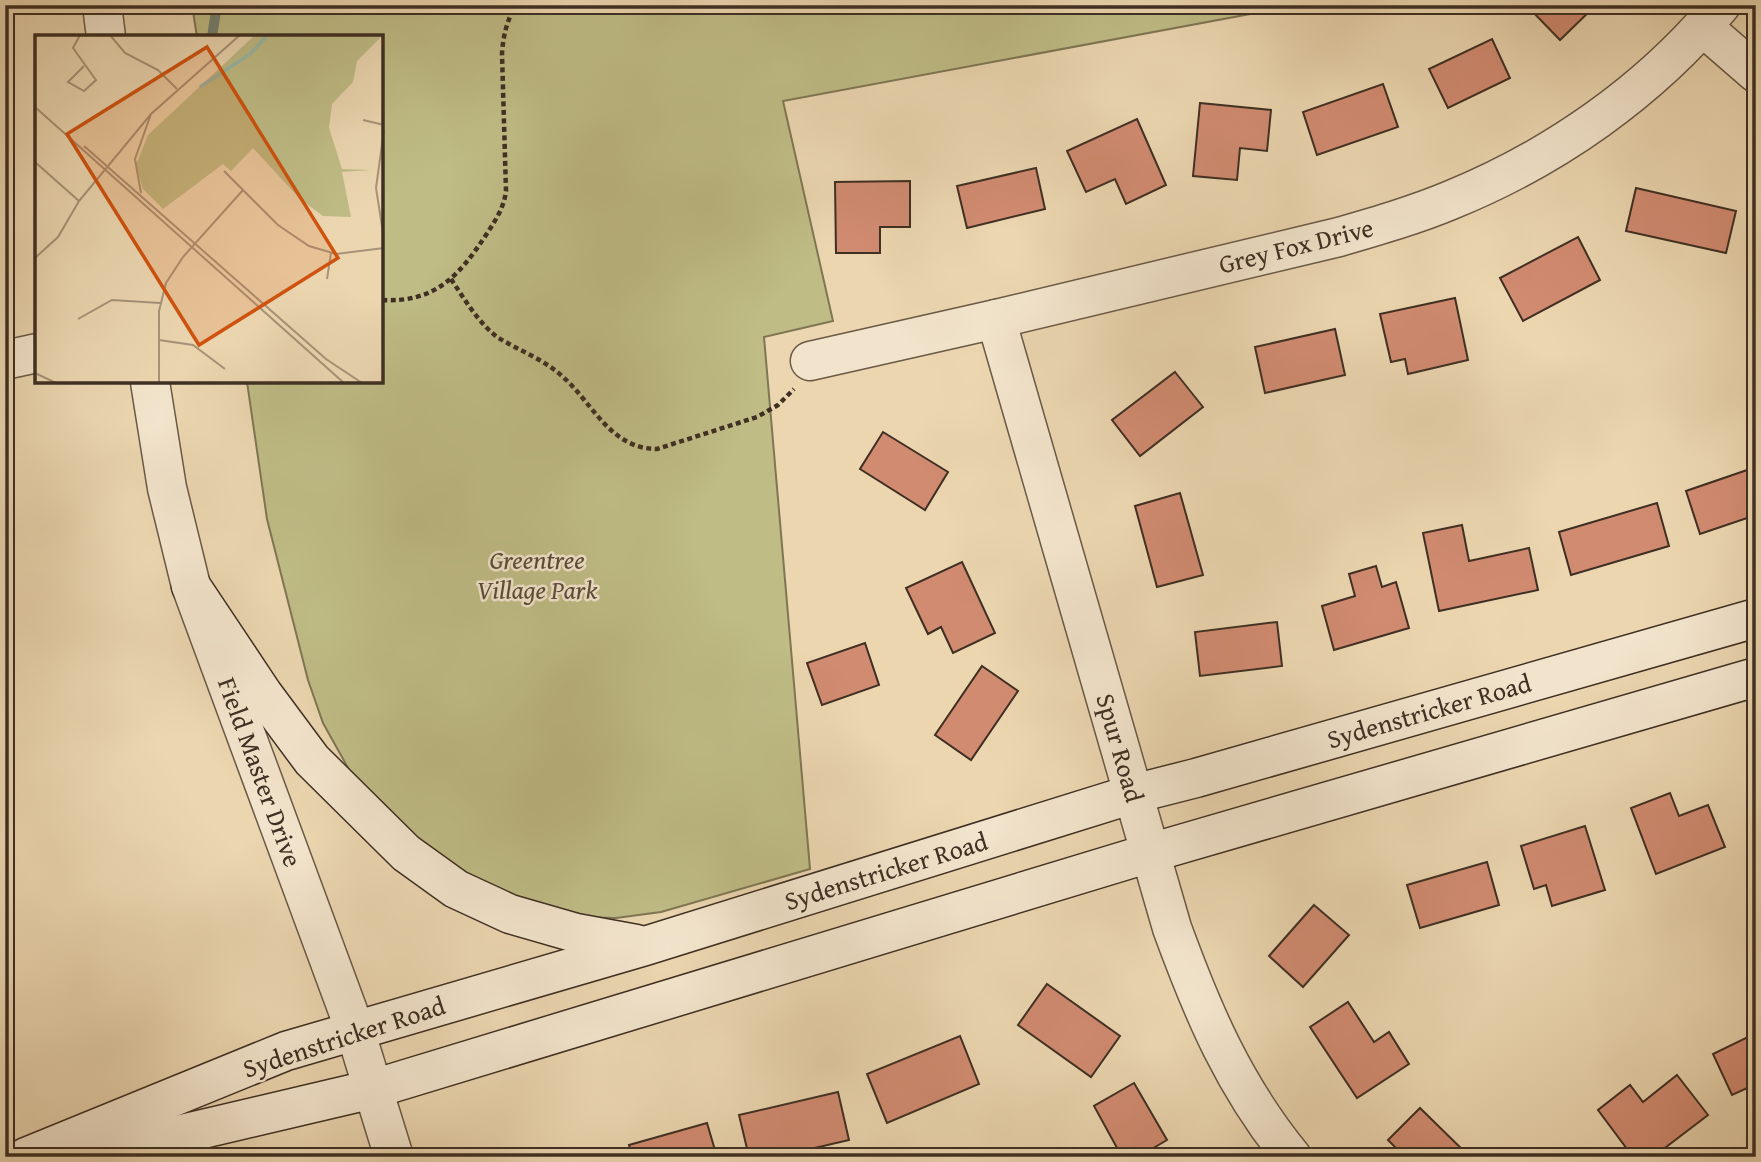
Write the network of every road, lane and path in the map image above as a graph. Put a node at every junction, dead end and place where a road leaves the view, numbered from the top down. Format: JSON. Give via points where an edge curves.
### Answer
{"nodes":[{"id":1,"x":102,"y":5,"type":"edge"},
{"id":2,"x":516,"y":5,"type":"edge"},
{"id":3,"x":1712,"y":16,"type":"edge"},
{"id":4,"x":106,"y":35,"type":"edge"},
{"id":5,"x":1756,"y":73,"type":"edge"},
{"id":6,"x":451,"y":279,"type":"junction"},
{"id":7,"x":383,"y":300,"type":"edge"},
{"id":8,"x":996,"y":319,"type":"junction"},
{"id":9,"x":35,"y":353,"type":"edge"},
{"id":10,"x":5,"y":360,"type":"edge"},
{"id":11,"x":810,"y":361,"type":"joint"},
{"id":12,"x":150,"y":383,"type":"edge"},
{"id":13,"x":191,"y":586,"type":"junction"},
{"id":14,"x":1756,"y":618,"type":"edge"},
{"id":15,"x":1756,"y":677,"type":"edge"},
{"id":16,"x":1133,"y":794,"type":"junction"},
{"id":17,"x":1150,"y":853,"type":"junction"},
{"id":18,"x":645,"y":946,"type":"junction"},
{"id":19,"x":355,"y":1030,"type":"junction"},
{"id":20,"x":373,"y":1089,"type":"junction"},
{"id":21,"x":26,"y":1157,"type":"edge"},
{"id":22,"x":84,"y":1157,"type":"edge"},
{"id":23,"x":394,"y":1157,"type":"edge"},
{"id":24,"x":1292,"y":1157,"type":"edge"}],
"edges":[{"from":1,"to":4,"type":"main road"},
{"from":2,"to":6,"type":"path","via":[[502,54],[505,200],[478,247]]},
{"from":3,"to":5,"type":"main road"},
{"from":3,"to":8,"type":"main road","name":"Grey Fox Drive","via":[[1682,49],[1581,131],[1515,171],[1451,200],[1339,237]]},
{"from":6,"to":7,"type":"path","via":[[408,299]]},
{"from":6,"to":11,"type":"path","via":[[489,331],[551,367],[618,437],[647,449],[669,446],[768,411],[792,392]]},
{"from":8,"to":11,"type":"main road","name":"Grey Fox Drive"},
{"from":8,"to":16,"type":"main road","name":"Spur Road"},
{"from":9,"to":10,"type":"main road"},
{"from":12,"to":13,"type":"main road","name":"Field Master Drive","via":[[167,488]]},
{"from":13,"to":18,"type":"main road","via":[[312,760],[406,853],[456,889],[510,914]]},
{"from":13,"to":19,"type":"main road","name":"Field Master Drive"},
{"from":14,"to":16,"type":"main road","name":"Sydenstricker Road"},
{"from":15,"to":17,"type":"main road","name":"Sydenstricker Road"},
{"from":16,"to":17,"type":"main road","name":"Spur Road"},
{"from":16,"to":18,"type":"main road","name":"Sydenstricker Road"},
{"from":17,"to":20,"type":"main road","name":"Sydenstricker Road"},
{"from":17,"to":24,"type":"main road","name":"Spur Road","via":[[1195,992],[1220,1046],[1269,1129]]},
{"from":18,"to":19,"type":"main road","name":"Sydenstricker Road"},
{"from":19,"to":20,"type":"main road","name":"Field Master Drive"},
{"from":19,"to":21,"type":"main road","name":"Sydenstricker Road","via":[[286,1051]]},
{"from":20,"to":22,"type":"main road","name":"Sydenstricker Road"},
{"from":20,"to":23,"type":"main road","name":"Field Master Drive"}]}
